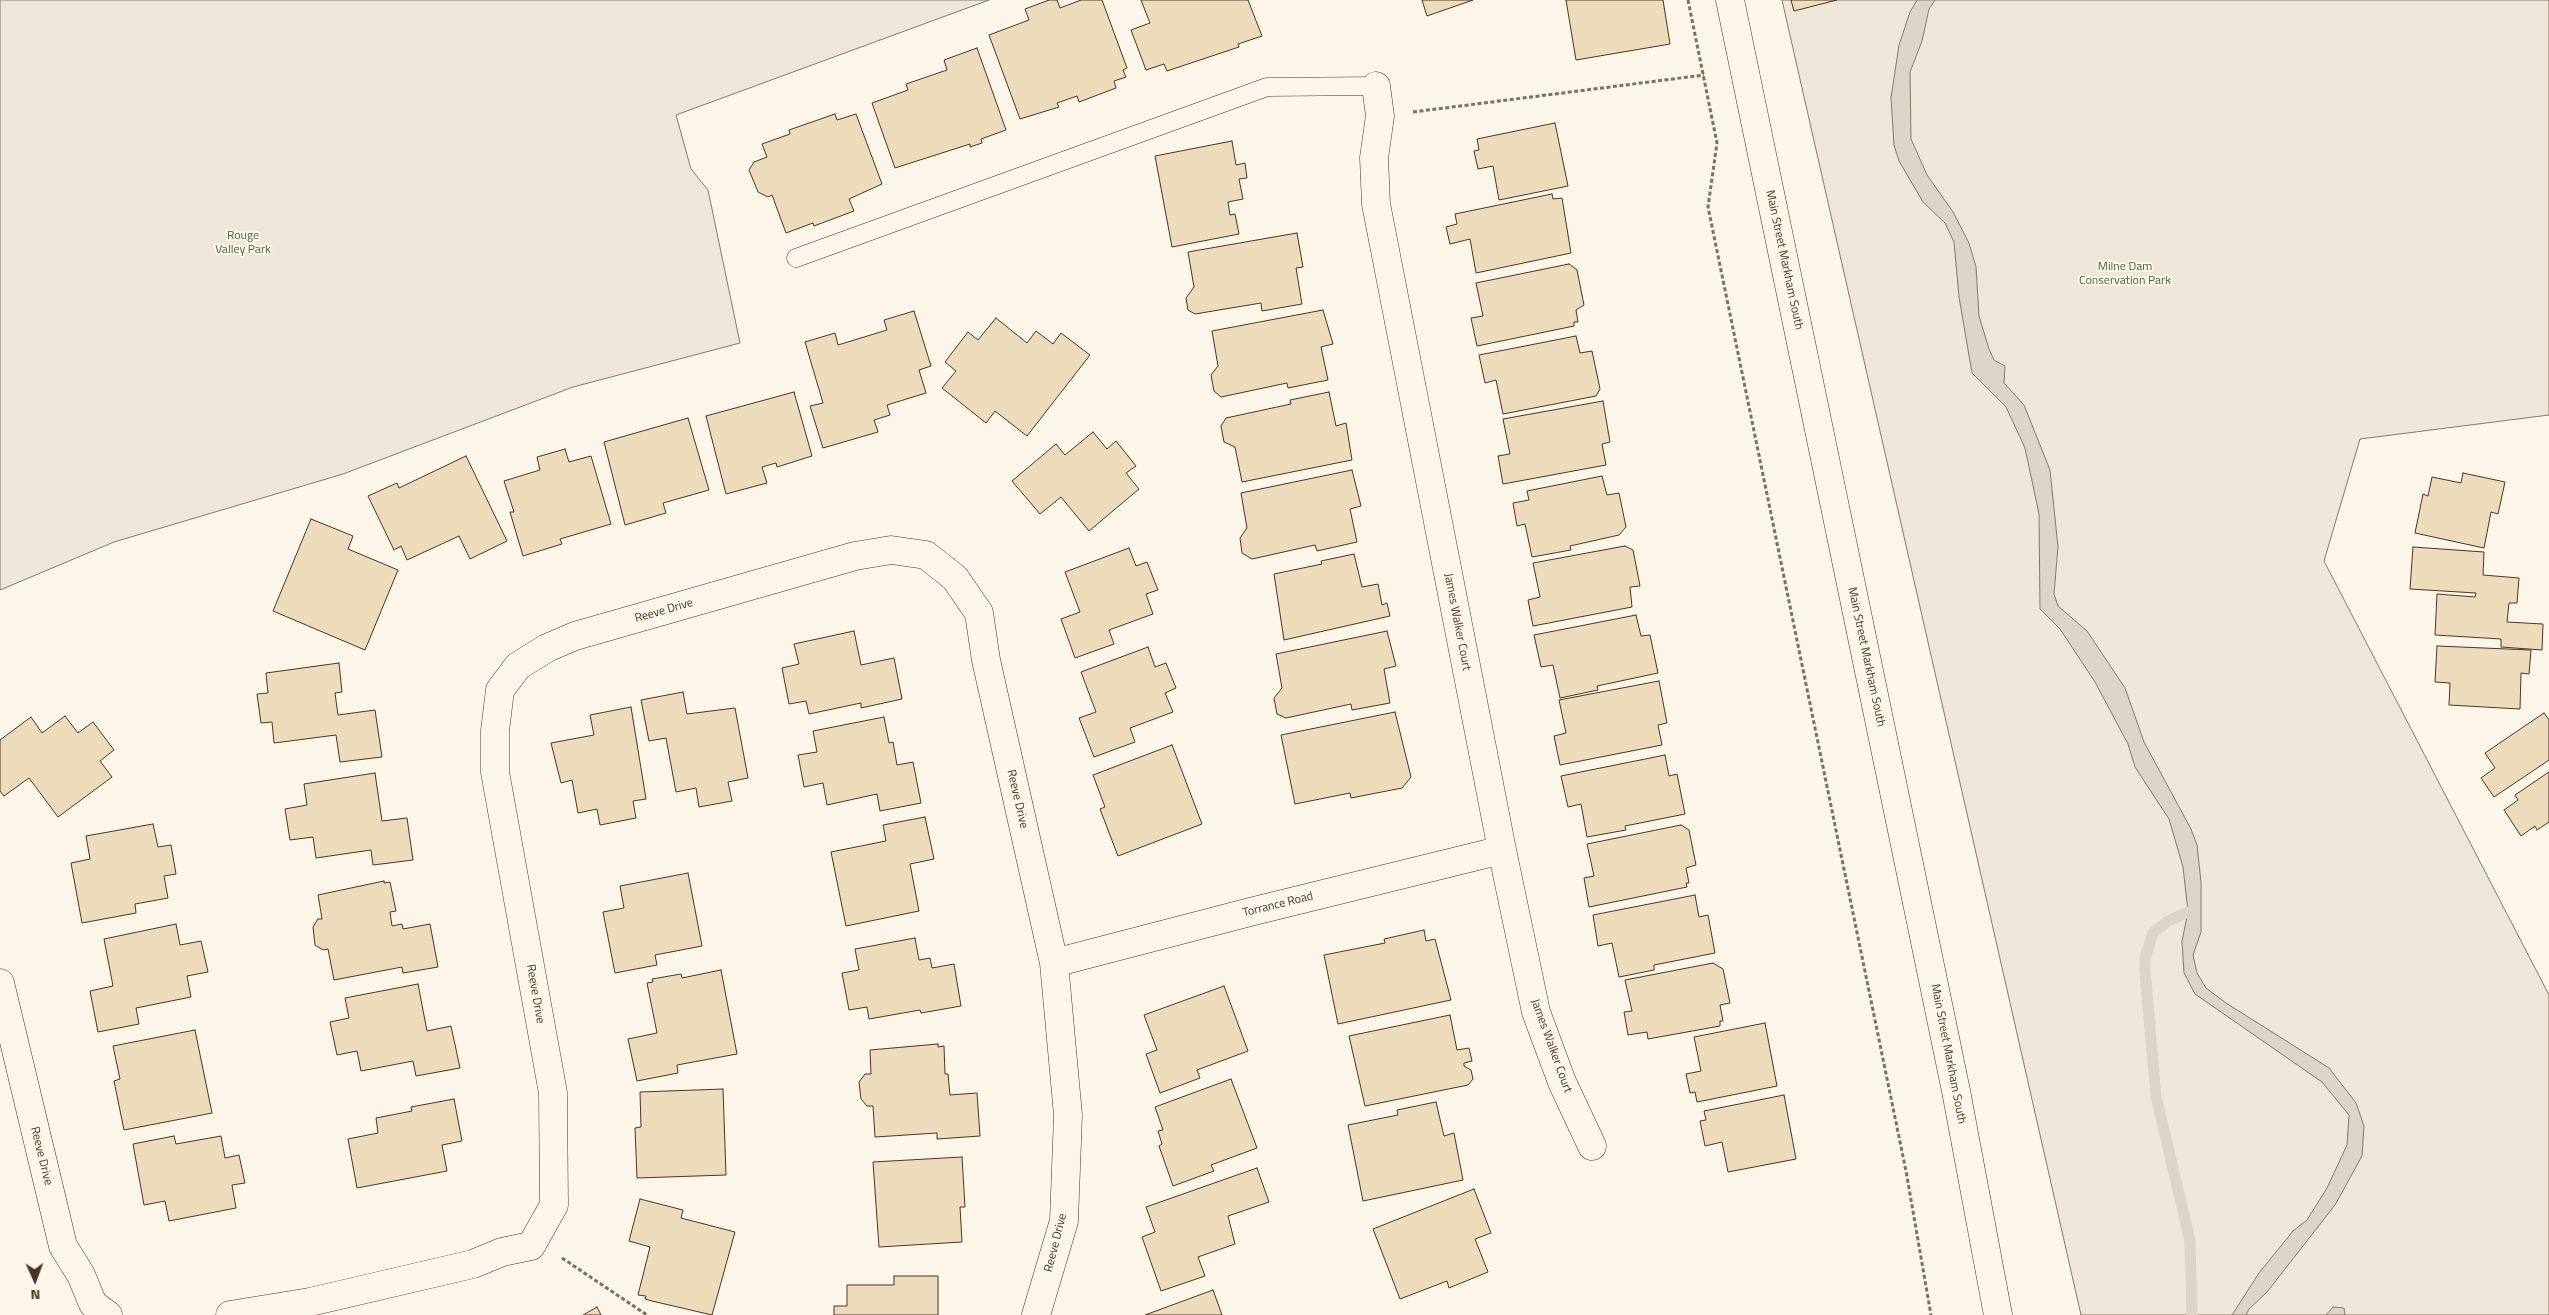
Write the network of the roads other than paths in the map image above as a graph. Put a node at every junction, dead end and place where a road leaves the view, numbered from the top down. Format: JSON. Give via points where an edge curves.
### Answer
{"nodes":[{"id":1,"x":1730,"y":0,"type":"edge"},
{"id":2,"x":1376,"y":86,"type":"joint"},
{"id":3,"x":796,"y":258,"type":"dead end"},
{"id":4,"x":1502,"y":850,"type":"junction"},
{"id":5,"x":1054,"y":963,"type":"junction"},
{"id":6,"x":0,"y":984,"type":"edge"},
{"id":7,"x":1592,"y":1146,"type":"dead end"},
{"id":8,"x":108,"y":1315,"type":"edge"},
{"id":9,"x":230,"y":1315,"type":"edge"},
{"id":10,"x":1036,"y":1315,"type":"edge"},
{"id":11,"x":1998,"y":1315,"type":"edge"}],
"edges":[{"from":1,"to":11,"type":"street","name":"Main Street Markham South","via":[[1956,1090]]},
{"from":2,"to":3,"type":"lane","via":[[1267,87]]},
{"from":2,"to":4,"type":"street","name":"James Walker Court","via":[[1380,116],[1374,158],[1376,204]]},
{"from":4,"to":5,"type":"street","name":"Torrance Road"},
{"from":4,"to":7,"type":"street","name":"James Walker Court","via":[[1536,1012],[1562,1082]]},
{"from":5,"to":9,"type":"street","name":"Reeve Drive","via":[[986,660],[979,613],[955,578],[926,555],[891,550],[856,556],[575,636],[518,666],[500,690],[495,731],[495,772],[553,1093],[554,1205],[531,1246],[502,1252],[473,1264],[329,1297]]},
{"from":5,"to":10,"type":"street","name":"Reeve Drive","via":[[1068,1115],[1064,1221]]},
{"from":6,"to":8,"type":"street","name":"Reeve Drive","via":[[63,1246],[81,1275],[93,1304]]}]}
